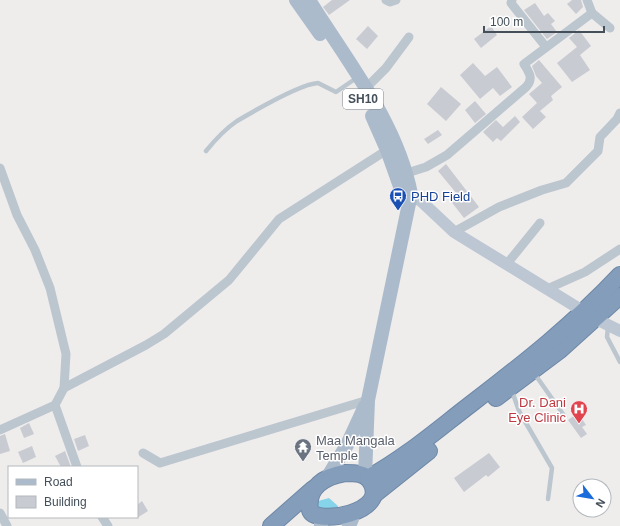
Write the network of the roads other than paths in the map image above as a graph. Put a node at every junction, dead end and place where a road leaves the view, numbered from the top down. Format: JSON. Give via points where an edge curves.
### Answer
{"nodes":[{"id":1,"x":296,"y":0,"type":"edge"},
{"id":2,"x":309,"y":0,"type":"edge"},
{"id":3,"x":386,"y":0,"type":"edge"},
{"id":4,"x":396,"y":0,"type":"edge"},
{"id":5,"x":512,"y":0,"type":"edge"},
{"id":6,"x":588,"y":0,"type":"edge"},
{"id":7,"x":592,"y":13,"type":"junction"},
{"id":8,"x":610,"y":28,"type":"dead end"},
{"id":9,"x":409,"y":37,"type":"dead end"},
{"id":10,"x":546,"y":47,"type":"junction"},
{"id":11,"x":352,"y":81,"type":"junction"},
{"id":12,"x":366,"y":88,"type":"junction"},
{"id":13,"x":620,"y":113,"type":"edge"},
{"id":14,"x":387,"y":150,"type":"junction"},
{"id":15,"x":206,"y":151,"type":"dead end"},
{"id":16,"x":0,"y":168,"type":"edge"},
{"id":17,"x":407,"y":173,"type":"junction"},
{"id":18,"x":406,"y":191,"type":"junction"},
{"id":19,"x":540,"y":224,"type":"dead end"},
{"id":20,"x":454,"y":232,"type":"junction"},
{"id":21,"x":620,"y":249,"type":"edge"},
{"id":22,"x":506,"y":265,"type":"junction"},
{"id":23,"x":620,"y":275,"type":"edge"},
{"id":24,"x":547,"y":289,"type":"junction"},
{"id":25,"x":620,"y":296,"type":"edge"},
{"id":26,"x":602,"y":321,"type":"edge"},
{"id":27,"x":620,"y":362,"type":"edge"},
{"id":28,"x":533,"y":371,"type":"junction"},
{"id":29,"x":511,"y":387,"type":"junction"},
{"id":30,"x":64,"y":388,"type":"junction"},
{"id":31,"x":368,"y":400,"type":"junction"},
{"id":32,"x":55,"y":405,"type":"junction"},
{"id":33,"x":565,"y":417,"type":"dead end"},
{"id":34,"x":0,"y":430,"type":"edge"},
{"id":35,"x":143,"y":453,"type":"dead end"},
{"id":36,"x":77,"y":466,"type":"edge"},
{"id":37,"x":367,"y":477,"type":"junction"},
{"id":38,"x":327,"y":478,"type":"junction"},
{"id":39,"x":315,"y":488,"type":"junction"},
{"id":40,"x":375,"y":494,"type":"junction"},
{"id":41,"x":548,"y":499,"type":"dead end"},
{"id":42,"x":0,"y":513,"type":"edge"},
{"id":43,"x":351,"y":523,"type":"edge"},
{"id":44,"x":316,"y":525,"type":"edge"},
{"id":45,"x":7,"y":526,"type":"edge"},
{"id":46,"x":271,"y":526,"type":"edge"}],
"edges":[{"from":1,"to":11,"type":"main road","number":"SH10"},
{"from":2,"to":12,"type":"main road","number":"SH10"},
{"from":3,"to":4,"type":"street"},
{"from":5,"to":10,"type":"street","via":[[511,3]]},
{"from":6,"to":7,"type":"street"},
{"from":7,"to":8,"type":"street"},
{"from":7,"to":10,"type":"street"},
{"from":9,"to":12,"type":"street","via":[[386,68]]},
{"from":10,"to":17,"type":"street","via":[[524,64],[531,75],[530,83],[447,155],[426,167]]},
{"from":11,"to":14,"type":"main road","number":"SH10","via":[[372,116]]},
{"from":11,"to":15,"type":"lane","via":[[336,92],[318,82],[304,86],[236,122]]},
{"from":12,"to":17,"type":"main road","number":"SH10","via":[[389,130]]},
{"from":13,"to":20,"type":"street","via":[[600,137],[598,151],[566,184],[542,190],[499,207]]},
{"from":14,"to":18,"type":"main road","number":"SH10"},
{"from":14,"to":30,"type":"street","via":[[279,219],[229,280],[164,334],[146,346]]},
{"from":16,"to":30,"type":"street","via":[[17,215],[50,288],[66,354]]},
{"from":17,"to":18,"type":"main road","number":"SH10"},
{"from":18,"to":20,"type":"main road","via":[[421,201]]},
{"from":18,"to":31,"type":"main road","number":"SH10","via":[[408,209]]},
{"from":19,"to":22,"type":"street"},
{"from":20,"to":22,"type":"main road"},
{"from":21,"to":24,"type":"street","via":[[585,272]]},
{"from":22,"to":24,"type":"main road"},
{"from":23,"to":26,"type":"highway"},
{"from":24,"to":26,"type":"main road"},
{"from":25,"to":26,"type":"highway"},
{"from":26,"to":27,"type":"lane"},
{"from":26,"to":28,"type":"highway"},
{"from":26,"to":37,"type":"highway","via":[[519,366],[410,452]]},
{"from":28,"to":29,"type":"highway"},
{"from":28,"to":33,"type":"lane"},
{"from":29,"to":40,"type":"highway"},
{"from":29,"to":41,"type":"lane","via":[[519,411],[552,468]]},
{"from":30,"to":32,"type":"street"},
{"from":31,"to":35,"type":"street","via":[[160,463]]},
{"from":31,"to":37,"type":"main road","number":"SH10"},
{"from":31,"to":38,"type":"main road","number":"SH10","via":[[347,445]]},
{"from":32,"to":34,"type":"street"},
{"from":32,"to":36,"type":"street"},
{"from":37,"to":38,"type":"highway","via":[[354,473]]},
{"from":37,"to":40,"type":"highway","via":[[373,485]]},
{"from":38,"to":39,"type":"highway"},
{"from":39,"to":44,"type":"highway","via":[[309,502]]},
{"from":39,"to":46,"type":"highway"},
{"from":40,"to":43,"type":"highway","via":[[367,508]]},
{"from":42,"to":45,"type":"street"},
{"from":43,"to":44,"type":"highway"}]}
